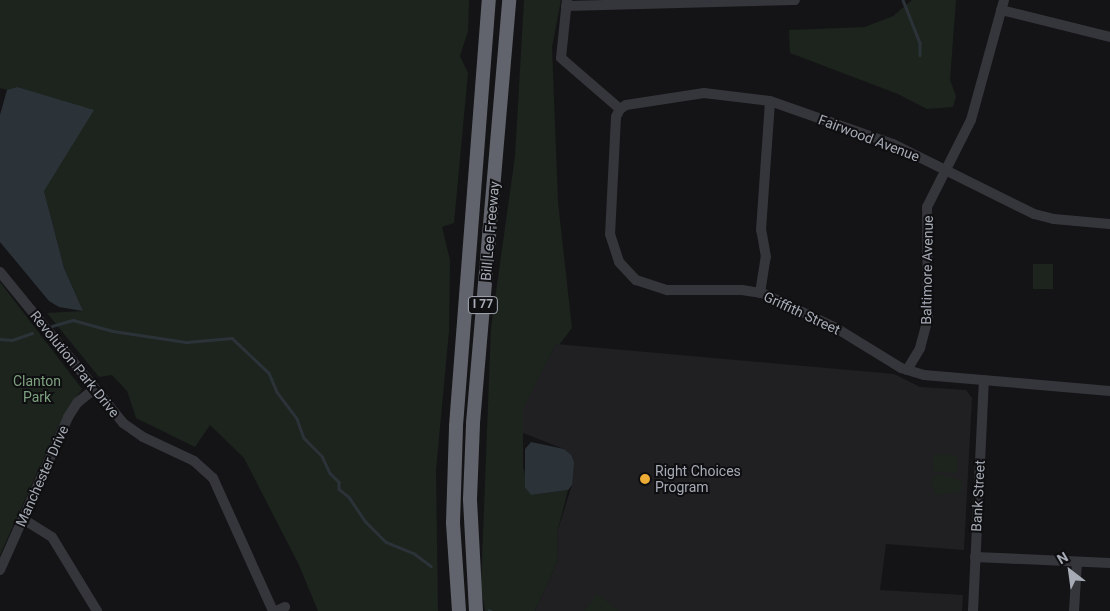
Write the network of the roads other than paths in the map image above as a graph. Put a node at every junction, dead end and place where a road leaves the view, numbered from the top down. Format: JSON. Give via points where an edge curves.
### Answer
{"nodes":[{"id":1,"x":489,"y":0,"type":"edge"},
{"id":2,"x":509,"y":0,"type":"edge"},
{"id":3,"x":796,"y":0,"type":"edge"},
{"id":4,"x":566,"y":3,"type":"edge"},
{"id":5,"x":1003,"y":5,"type":"edge"},
{"id":6,"x":1110,"y":37,"type":"edge"},
{"id":7,"x":770,"y":101,"type":"junction"},
{"id":8,"x":620,"y":108,"type":"junction"},
{"id":9,"x":947,"y":170,"type":"junction"},
{"id":10,"x":1110,"y":224,"type":"edge"},
{"id":11,"x":0,"y":272,"type":"edge"},
{"id":12,"x":760,"y":293,"type":"junction"},
{"id":13,"x":907,"y":370,"type":"junction"},
{"id":14,"x":984,"y":380,"type":"junction"},
{"id":15,"x":94,"y":389,"type":"junction"},
{"id":16,"x":1110,"y":391,"type":"edge"},
{"id":17,"x":23,"y":519,"type":"junction"},
{"id":18,"x":976,"y":557,"type":"junction"},
{"id":19,"x":1077,"y":562,"type":"junction"},
{"id":20,"x":1110,"y":563,"type":"edge"},
{"id":21,"x":0,"y":570,"type":"edge"},
{"id":22,"x":278,"y":610,"type":"edge"},
{"id":23,"x":97,"y":611,"type":"edge"},
{"id":24,"x":459,"y":611,"type":"edge"},
{"id":25,"x":476,"y":611,"type":"edge"},
{"id":26,"x":973,"y":611,"type":"edge"},
{"id":27,"x":1074,"y":611,"type":"edge"}],
"edges":[{"from":1,"to":24,"type":"highway","name":"Bill Lee Freeway","number":"I 77","via":[[487,63],[456,426],[453,523]]},
{"from":2,"to":25,"type":"highway","name":"Bill Lee Freeway","number":"I 77","via":[[473,423],[470,500]]},
{"from":3,"to":4,"type":"street"},
{"from":4,"to":8,"type":"street","via":[[561,58]]},
{"from":5,"to":6,"type":"street"},
{"from":5,"to":9,"type":"street","name":"Baltimore Avenue","via":[[971,120]]},
{"from":7,"to":8,"type":"street","name":"Fairwood Avenue","via":[[704,93]]},
{"from":7,"to":9,"type":"street","name":"Fairwood Avenue","via":[[893,144]]},
{"from":7,"to":12,"type":"street","via":[[761,230],[766,256]]},
{"from":8,"to":12,"type":"street","name":"Griffith Street","via":[[616,117],[610,228],[614,251],[623,267],[636,280],[656,289]]},
{"from":9,"to":10,"type":"street","name":"Fairwood Avenue","via":[[1034,214]]},
{"from":9,"to":13,"type":"street","name":"Baltimore Avenue","via":[[929,202],[925,218],[928,318],[925,337]]},
{"from":11,"to":15,"type":"street","name":"Revolution Park Drive"},
{"from":12,"to":13,"type":"street","name":"Griffith Street","via":[[836,328]]},
{"from":13,"to":14,"type":"street","name":"Griffith Street","via":[[924,375]]},
{"from":14,"to":16,"type":"street","name":"Griffith Street"},
{"from":14,"to":18,"type":"street","name":"Bank Street"},
{"from":15,"to":17,"type":"street","name":"Manchester Drive","via":[[77,403],[68,416]]},
{"from":15,"to":22,"type":"street","name":"Revolution Park Drive","via":[[129,428],[194,461],[213,478]]},
{"from":17,"to":21,"type":"street","name":"Manchester Drive"},
{"from":17,"to":23,"type":"street","via":[[52,538]]},
{"from":18,"to":19,"type":"street"},
{"from":18,"to":26,"type":"street","name":"Bank Street"},
{"from":19,"to":20,"type":"street"},
{"from":19,"to":27,"type":"street"}]}
